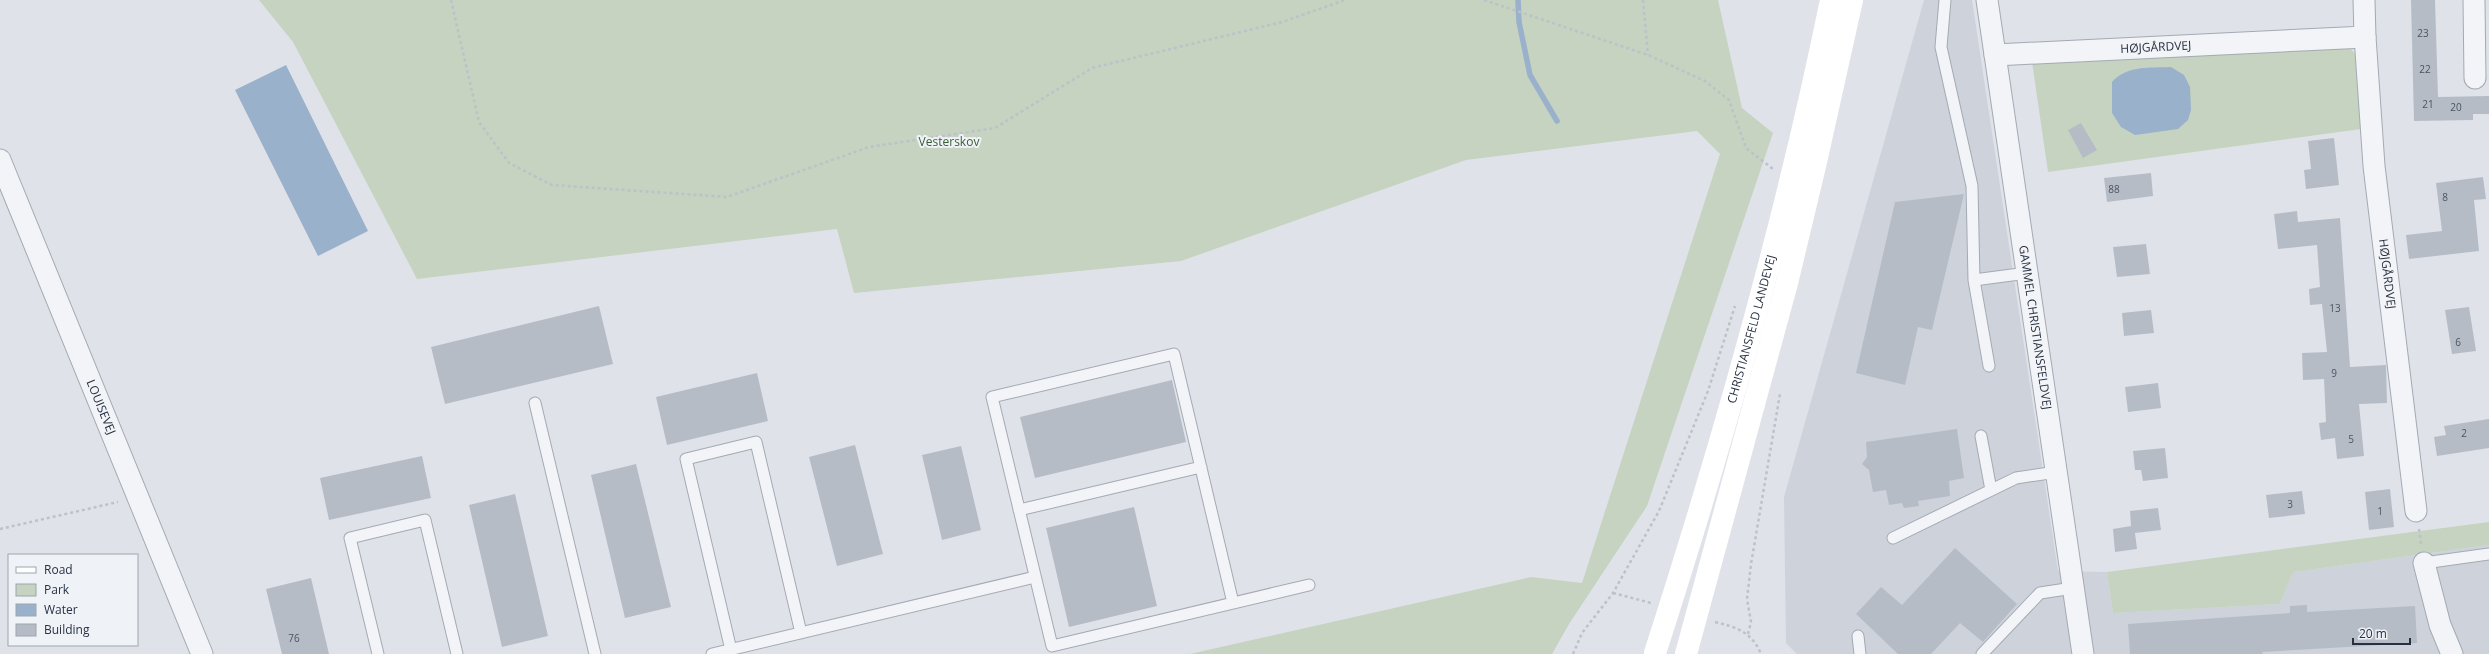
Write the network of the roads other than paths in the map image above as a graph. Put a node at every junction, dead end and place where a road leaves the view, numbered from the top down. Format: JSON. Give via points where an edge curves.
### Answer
{"nodes":[{"id":1,"x":1831,"y":0,"type":"edge"},
{"id":2,"x":1852,"y":0,"type":"edge"},
{"id":3,"x":1944,"y":0,"type":"edge"},
{"id":4,"x":1987,"y":0,"type":"edge"},
{"id":5,"x":2364,"y":0,"type":"edge"},
{"id":6,"x":2474,"y":0,"type":"edge"},
{"id":7,"x":2365,"y":37,"type":"junction"},
{"id":8,"x":1995,"y":56,"type":"junction"},
{"id":9,"x":2475,"y":78,"type":"dead end"},
{"id":10,"x":0,"y":160,"type":"edge"},
{"id":11,"x":2027,"y":273,"type":"junction"},
{"id":12,"x":1974,"y":280,"type":"junction"},
{"id":13,"x":1989,"y":366,"type":"dead end"},
{"id":14,"x":535,"y":403,"type":"dead end"},
{"id":15,"x":1980,"y":436,"type":"dead end"},
{"id":16,"x":1201,"y":467,"type":"junction"},
{"id":17,"x":2056,"y":472,"type":"junction"},
{"id":18,"x":1991,"y":490,"type":"junction"},
{"id":19,"x":1019,"y":510,"type":"junction"},
{"id":20,"x":2416,"y":511,"type":"road end"},
{"id":21,"x":1893,"y":538,"type":"dead end"},
{"id":22,"x":2489,"y":554,"type":"edge"},
{"id":23,"x":2424,"y":563,"type":"joint"},
{"id":24,"x":1035,"y":577,"type":"junction"},
{"id":25,"x":1309,"y":585,"type":"dead end"},
{"id":26,"x":2073,"y":588,"type":"junction"},
{"id":27,"x":1234,"y":603,"type":"junction"},
{"id":28,"x":801,"y":633,"type":"junction"},
{"id":29,"x":1858,"y":636,"type":"dead end"},
{"id":30,"x":731,"y":650,"type":"junction"},
{"id":31,"x":202,"y":654,"type":"edge"},
{"id":32,"x":378,"y":654,"type":"edge"},
{"id":33,"x":457,"y":654,"type":"edge"},
{"id":34,"x":595,"y":654,"type":"edge"},
{"id":35,"x":712,"y":654,"type":"edge"},
{"id":36,"x":1656,"y":654,"type":"edge"},
{"id":37,"x":1686,"y":654,"type":"edge"},
{"id":38,"x":1860,"y":654,"type":"edge"},
{"id":39,"x":1982,"y":654,"type":"edge"},
{"id":40,"x":2083,"y":654,"type":"edge"},
{"id":41,"x":2452,"y":654,"type":"edge"}],
"edges":[{"from":1,"to":36,"type":"main road","name":"CHRISTIANSFELD LANDEVEJ","via":[[1811,99],[1774,242],[1693,535]]},
{"from":2,"to":37,"type":"main road","name":"CHRISTIANSFELD LANDEVEJ","via":[[1787,283]]},
{"from":3,"to":12,"type":"lane","via":[[1941,47],[1972,186]]},
{"from":4,"to":8,"type":"street","name":"GAMMEL CHRISTIANSFELDVEJ"},
{"from":5,"to":7,"type":"street","name":"HØJGÅRDVEJ"},
{"from":6,"to":9,"type":"street"},
{"from":7,"to":8,"type":"street","name":"HØJGÅRDVEJ"},
{"from":7,"to":20,"type":"street","name":"HØJGÅRDVEJ","via":[[2374,166]]},
{"from":8,"to":11,"type":"street","name":"GAMMEL CHRISTIANSFELDVEJ"},
{"from":10,"to":31,"type":"street","name":"LOUISEVEJ"},
{"from":11,"to":12,"type":"lane"},
{"from":11,"to":17,"type":"street","name":"GAMMEL CHRISTIANSFELDVEJ"},
{"from":12,"to":13,"type":"lane"},
{"from":14,"to":34,"type":"lane"},
{"from":15,"to":18,"type":"lane"},
{"from":16,"to":19,"type":"lane"},
{"from":16,"to":19,"type":"lane","via":[[1174,354],[1121,366],[992,397]]},
{"from":16,"to":27,"type":"lane"},
{"from":17,"to":18,"type":"lane","via":[[2016,478]]},
{"from":17,"to":26,"type":"street","name":"GAMMEL CHRISTIANSFELDVEJ"},
{"from":18,"to":21,"type":"lane"},
{"from":19,"to":24,"type":"lane"},
{"from":22,"to":23,"type":"lane"},
{"from":23,"to":41,"type":"street","via":[[2440,625]]},
{"from":24,"to":27,"type":"lane","via":[[1052,646]]},
{"from":24,"to":28,"type":"lane"},
{"from":25,"to":27,"type":"lane"},
{"from":26,"to":39,"type":"lane","via":[[2040,593]]},
{"from":26,"to":40,"type":"street","name":"GAMMEL CHRISTIANSFELDVEJ"},
{"from":28,"to":30,"type":"lane"},
{"from":28,"to":30,"type":"lane","via":[[756,442],[693,457],[686,459]]},
{"from":29,"to":38,"type":"lane"},
{"from":30,"to":35,"type":"lane"},
{"from":32,"to":33,"type":"lane","via":[[350,538],[425,520]]}]}
